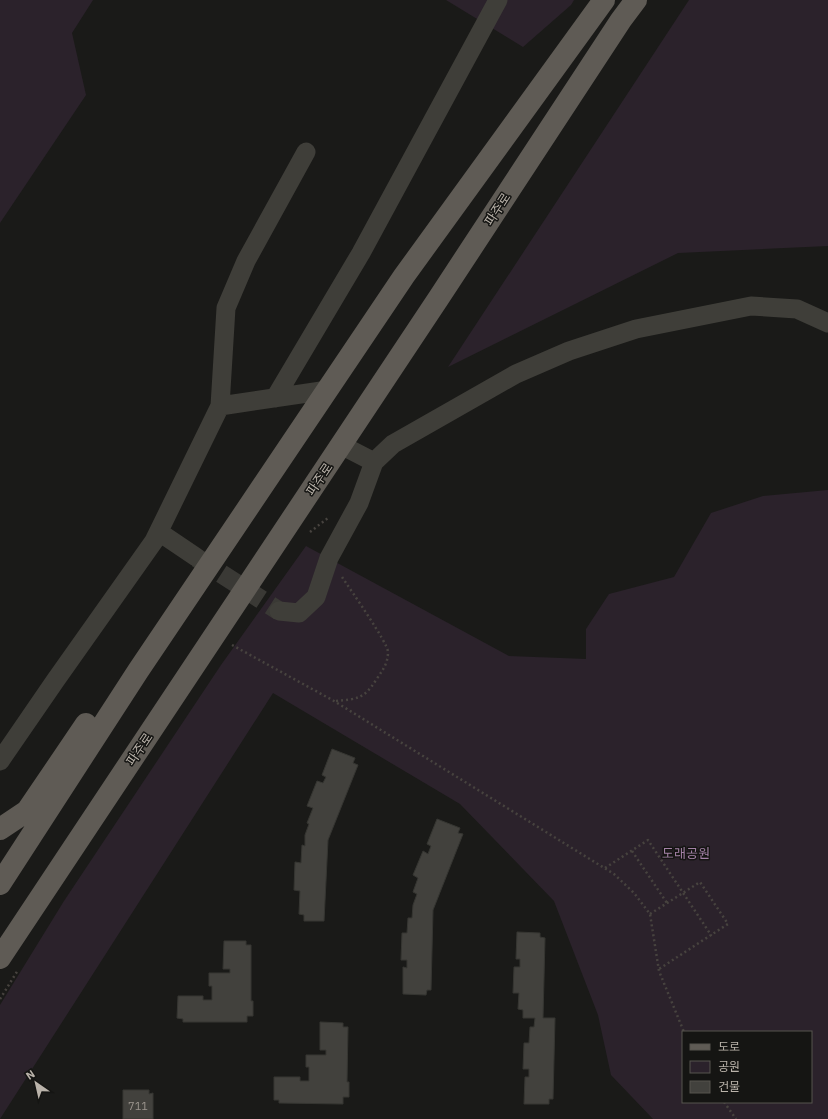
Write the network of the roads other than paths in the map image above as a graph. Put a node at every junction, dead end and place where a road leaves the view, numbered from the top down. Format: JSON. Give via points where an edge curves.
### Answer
{"nodes":[{"id":1,"x":498,"y":0,"type":"edge"},
{"id":2,"x":604,"y":0,"type":"edge"},
{"id":3,"x":636,"y":0,"type":"edge"},
{"id":4,"x":306,"y":152,"type":"dead end"},
{"id":5,"x":828,"y":323,"type":"edge"},
{"id":6,"x":328,"y":390,"type":"junction"},
{"id":7,"x":275,"y":398,"type":"junction"},
{"id":8,"x":220,"y":406,"type":"junction"},
{"id":9,"x":342,"y":445,"type":"junction"},
{"id":10,"x":374,"y":462,"type":"junction"},
{"id":11,"x":159,"y":532,"type":"junction"},
{"id":12,"x":196,"y":558,"type":"tunnel mouth"},
{"id":13,"x":279,"y":611,"type":"tunnel mouth"},
{"id":14,"x":123,"y":695,"type":"junction"},
{"id":15,"x":0,"y":761,"type":"edge"},
{"id":16,"x":0,"y":829,"type":"edge"},
{"id":17,"x":0,"y":884,"type":"edge"},
{"id":18,"x":0,"y":958,"type":"edge"}],
"edges":[{"from":1,"to":7,"type":"lane","via":[[361,253]]},
{"from":2,"to":6,"type":"main road","via":[[404,276]]},
{"from":3,"to":9,"type":"main road","name":"파주로"},
{"from":4,"to":8,"type":"lane","via":[[246,261],[226,308]]},
{"from":5,"to":10,"type":"lane","via":[[797,309],[751,306],[636,330],[569,350],[516,374],[393,444]]},
{"from":6,"to":7,"type":"lane"},
{"from":6,"to":14,"type":"main road"},
{"from":7,"to":8,"type":"lane"},
{"from":8,"to":11,"type":"lane"},
{"from":9,"to":10,"type":"lane"},
{"from":9,"to":18,"type":"main road","name":"파주로"},
{"from":10,"to":13,"type":"lane","via":[[359,503],[329,558],[316,597],[300,613]]},
{"from":11,"to":12,"type":"lane"},
{"from":11,"to":15,"type":"lane"},
{"from":14,"to":16,"type":"main road","via":[[88,721],[27,811]]},
{"from":14,"to":17,"type":"main road"}]}
